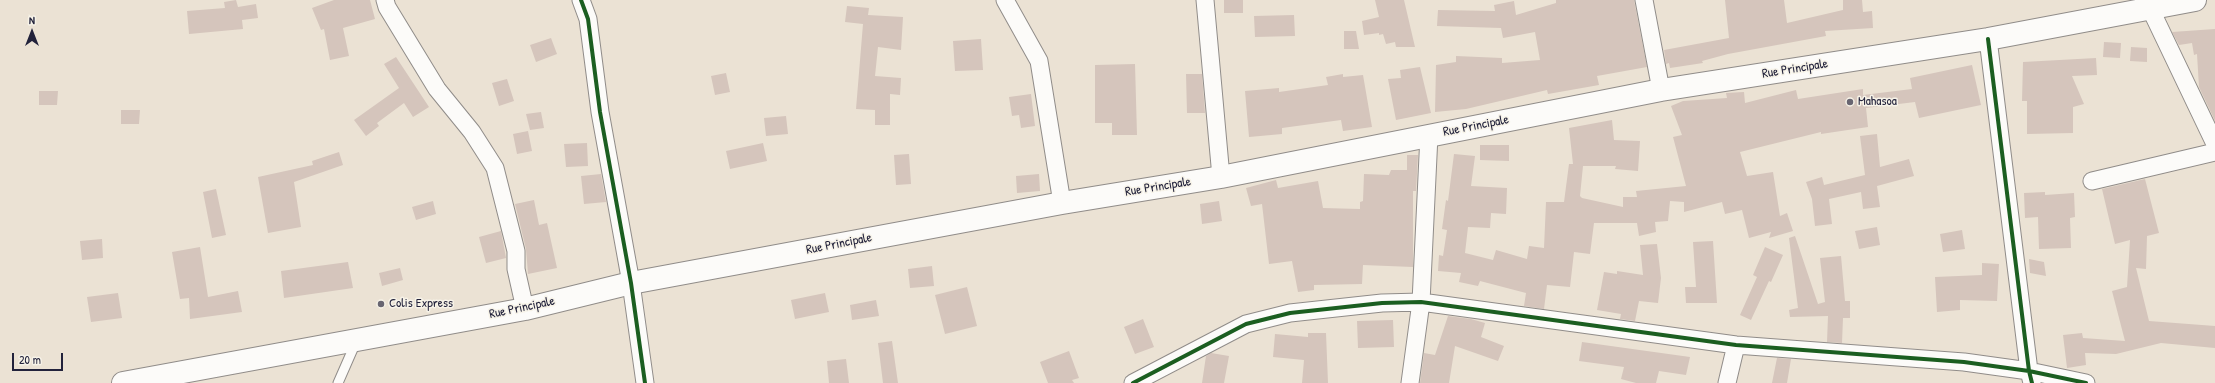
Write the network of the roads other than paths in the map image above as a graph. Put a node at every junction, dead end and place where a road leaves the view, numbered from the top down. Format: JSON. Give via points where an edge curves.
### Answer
{"nodes":[{"id":1,"x":385,"y":0,"type":"edge"},
{"id":2,"x":582,"y":0,"type":"edge"},
{"id":3,"x":1005,"y":0,"type":"edge"},
{"id":4,"x":1205,"y":0,"type":"edge"},
{"id":5,"x":1644,"y":0,"type":"edge"},
{"id":6,"x":2195,"y":0,"type":"edge"},
{"id":7,"x":2150,"y":8,"type":"junction"},
{"id":8,"x":1988,"y":39,"type":"junction"},
{"id":9,"x":1661,"y":90,"type":"junction"},
{"id":10,"x":1429,"y":135,"type":"junction"},
{"id":11,"x":2215,"y":144,"type":"edge"},
{"id":12,"x":2215,"y":152,"type":"edge"},
{"id":13,"x":1221,"y":177,"type":"junction"},
{"id":14,"x":2092,"y":181,"type":"dead end"},
{"id":15,"x":1062,"y":202,"type":"junction"},
{"id":16,"x":631,"y":283,"type":"junction"},
{"id":17,"x":1421,"y":302,"type":"junction"},
{"id":18,"x":525,"y":308,"type":"junction"},
{"id":19,"x":357,"y":340,"type":"junction"},
{"id":20,"x":1736,"y":345,"type":"junction"},
{"id":21,"x":2031,"y":377,"type":"edge"},
{"id":22,"x":123,"y":383,"type":"edge"},
{"id":23,"x":338,"y":383,"type":"edge"},
{"id":24,"x":645,"y":383,"type":"edge"},
{"id":25,"x":1133,"y":383,"type":"edge"},
{"id":26,"x":1410,"y":383,"type":"edge"},
{"id":27,"x":1727,"y":383,"type":"edge"},
{"id":28,"x":2086,"y":383,"type":"edge"}],
"edges":[{"from":1,"to":18,"type":"street","via":[[437,89],[472,132],[495,168],[516,251],[516,269]]},
{"from":2,"to":16,"type":"street","via":[[588,19],[600,112]]},
{"from":3,"to":15,"type":"street","via":[[1038,61]]},
{"from":4,"to":13,"type":"street"},
{"from":5,"to":9,"type":"street"},
{"from":6,"to":7,"type":"main road","name":"Rue Principale"},
{"from":7,"to":8,"type":"main road","name":"Rue Principale"},
{"from":7,"to":11,"type":"street"},
{"from":8,"to":9,"type":"main road","name":"Rue Principale"},
{"from":8,"to":21,"type":"street"},
{"from":9,"to":10,"type":"main road","name":"Rue Principale"},
{"from":10,"to":13,"type":"main road","name":"Rue Principale"},
{"from":10,"to":17,"type":"street"},
{"from":12,"to":14,"type":"street"},
{"from":13,"to":15,"type":"main road","name":"Rue Principale"},
{"from":15,"to":16,"type":"main road","name":"Rue Principale"},
{"from":16,"to":18,"type":"main road","name":"Rue Principale"},
{"from":16,"to":24,"type":"street"},
{"from":17,"to":20,"type":"street"},
{"from":17,"to":25,"type":"street","via":[[1382,303],[1290,313],[1246,324]]},
{"from":17,"to":26,"type":"street"},
{"from":18,"to":19,"type":"main road","name":"Rue Principale"},
{"from":19,"to":22,"type":"main road","name":"Rue Principale"},
{"from":19,"to":23,"type":"lane"},
{"from":20,"to":21,"type":"street","via":[[1964,362]]},
{"from":20,"to":27,"type":"street"},
{"from":21,"to":28,"type":"street"}]}
